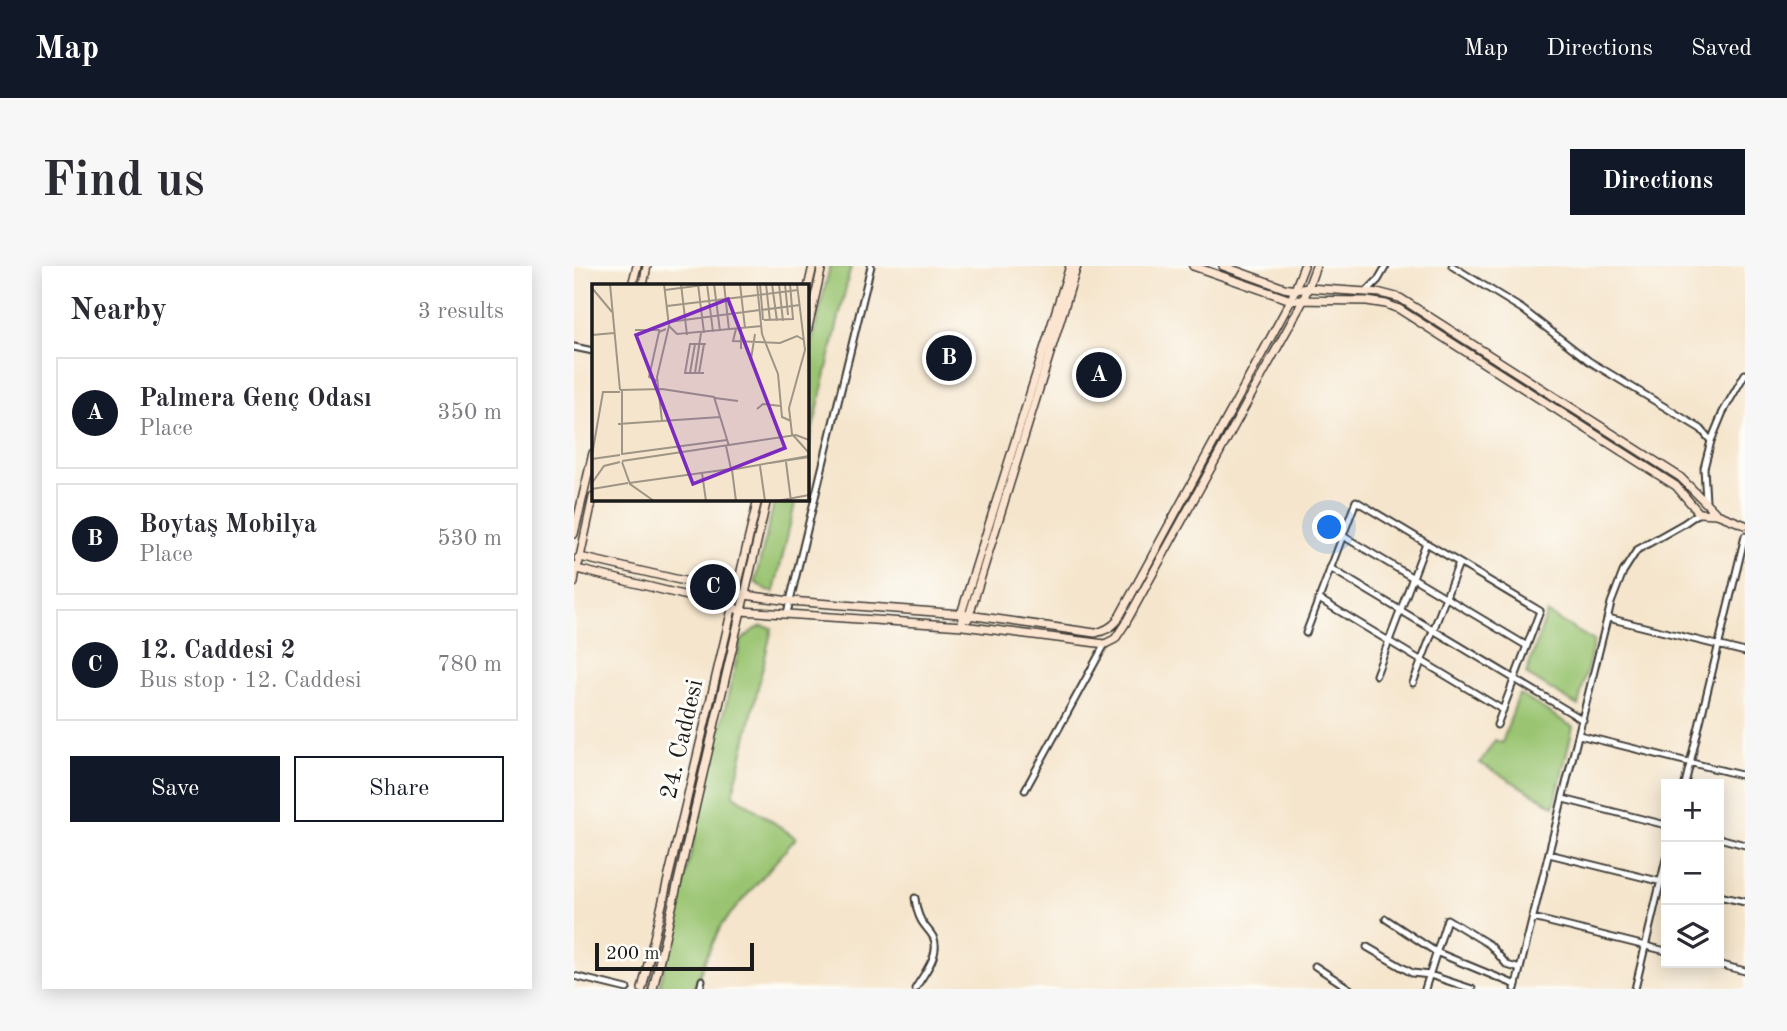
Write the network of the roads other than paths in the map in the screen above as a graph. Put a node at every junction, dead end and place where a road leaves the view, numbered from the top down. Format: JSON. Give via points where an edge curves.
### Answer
{"nodes":[{"id":1,"x":637,"y":266,"type":"edge"},
{"id":2,"x":647,"y":266,"type":"edge"},
{"id":3,"x":813,"y":266,"type":"edge"},
{"id":4,"x":822,"y":266,"type":"edge"},
{"id":5,"x":871,"y":266,"type":"edge"},
{"id":6,"x":1070,"y":266,"type":"edge"},
{"id":7,"x":1077,"y":266,"type":"edge"},
{"id":8,"x":1193,"y":266,"type":"edge"},
{"id":9,"x":1223,"y":266,"type":"edge"},
{"id":10,"x":1304,"y":266,"type":"edge"},
{"id":11,"x":1316,"y":266,"type":"edge"},
{"id":12,"x":1386,"y":266,"type":"edge"},
{"id":13,"x":1452,"y":266,"type":"edge"},
{"id":14,"x":632,"y":284,"type":"edge"},
{"id":15,"x":643,"y":284,"type":"edge"},
{"id":16,"x":808,"y":288,"type":"edge"},
{"id":17,"x":1308,"y":288,"type":"junction"},
{"id":18,"x":1295,"y":290,"type":"junction"},
{"id":19,"x":1366,"y":292,"type":"junction"},
{"id":20,"x":1291,"y":300,"type":"junction"},
{"id":21,"x":1303,"y":301,"type":"junction"},
{"id":22,"x":808,"y":328,"type":"edge"},
{"id":23,"x":574,"y":347,"type":"edge"},
{"id":24,"x":592,"y":351,"type":"edge"},
{"id":25,"x":1745,"y":374,"type":"edge"},
{"id":26,"x":1711,"y":441,"type":"junction"},
{"id":27,"x":592,"y":457,"type":"edge"},
{"id":28,"x":592,"y":500,"type":"edge"},
{"id":29,"x":758,"y":500,"type":"edge"},
{"id":30,"x":768,"y":500,"type":"edge"},
{"id":31,"x":1706,"y":502,"type":"junction"},
{"id":32,"x":1699,"y":513,"type":"junction"},
{"id":33,"x":1717,"y":514,"type":"junction"},
{"id":34,"x":1745,"y":525,"type":"edge"},
{"id":35,"x":574,"y":534,"type":"edge"},
{"id":36,"x":1343,"y":536,"type":"junction"},
{"id":37,"x":1745,"y":536,"type":"edge"},
{"id":38,"x":1426,"y":543,"type":"junction"},
{"id":39,"x":577,"y":557,"type":"edge"},
{"id":40,"x":1459,"y":563,"type":"junction"},
{"id":41,"x":575,"y":568,"type":"edge"},
{"id":42,"x":1330,"y":568,"type":"junction"},
{"id":43,"x":1413,"y":578,"type":"junction"},
{"id":44,"x":574,"y":583,"type":"edge"},
{"id":45,"x":736,"y":593,"type":"junction"},
{"id":46,"x":745,"y":595,"type":"junction"},
{"id":47,"x":1446,"y":597,"type":"junction"},
{"id":48,"x":1319,"y":599,"type":"junction"},
{"id":49,"x":790,"y":601,"type":"junction"},
{"id":50,"x":732,"y":607,"type":"junction"},
{"id":51,"x":741,"y":611,"type":"junction"},
{"id":52,"x":1401,"y":611,"type":"junction"},
{"id":53,"x":787,"y":613,"type":"junction"},
{"id":54,"x":961,"y":614,"type":"junction"},
{"id":55,"x":970,"y":615,"type":"junction"},
{"id":56,"x":1608,"y":618,"type":"junction"},
{"id":57,"x":963,"y":625,"type":"junction"},
{"id":58,"x":1433,"y":630,"type":"junction"},
{"id":59,"x":1306,"y":633,"type":"dead end"},
{"id":60,"x":1389,"y":642,"type":"junction"},
{"id":61,"x":1105,"y":643,"type":"junction"},
{"id":62,"x":1527,"y":646,"type":"junction"},
{"id":63,"x":1718,"y":646,"type":"junction"},
{"id":64,"x":1745,"y":652,"type":"edge"},
{"id":65,"x":1422,"y":661,"type":"junction"},
{"id":66,"x":1376,"y":675,"type":"dead end"},
{"id":67,"x":1514,"y":679,"type":"junction"},
{"id":68,"x":1413,"y":683,"type":"dead end"},
{"id":69,"x":1503,"y":710,"type":"junction"},
{"id":70,"x":1583,"y":720,"type":"junction"},
{"id":71,"x":1497,"y":725,"type":"dead end"},
{"id":72,"x":1579,"y":735,"type":"junction"},
{"id":73,"x":1690,"y":762,"type":"junction"},
{"id":74,"x":1745,"y":776,"type":"edge"},
{"id":75,"x":1686,"y":779,"type":"edge"},
{"id":76,"x":1025,"y":790,"type":"dead end"},
{"id":77,"x":1563,"y":799,"type":"junction"},
{"id":78,"x":1661,"y":824,"type":"edge"},
{"id":79,"x":1724,"y":839,"type":"edge"},
{"id":80,"x":1745,"y":845,"type":"edge"},
{"id":81,"x":1549,"y":853,"type":"junction"},
{"id":82,"x":1661,"y":881,"type":"edge"},
{"id":83,"x":1661,"y":892,"type":"edge"},
{"id":84,"x":1724,"y":896,"type":"edge"},
{"id":85,"x":915,"y":898,"type":"dead end"},
{"id":86,"x":1745,"y":902,"type":"edge"},
{"id":87,"x":1533,"y":918,"type":"junction"},
{"id":88,"x":1386,"y":919,"type":"dead end"},
{"id":89,"x":1645,"y":946,"type":"junction"},
{"id":90,"x":1367,"y":947,"type":"dead end"},
{"id":91,"x":1661,"y":950,"type":"edge"},
{"id":92,"x":1437,"y":952,"type":"junction"},
{"id":93,"x":1315,"y":966,"type":"dead end"},
{"id":94,"x":1724,"y":966,"type":"edge"},
{"id":95,"x":1520,"y":969,"type":"junction"},
{"id":96,"x":1745,"y":971,"type":"edge"},
{"id":97,"x":1430,"y":975,"type":"junction"},
{"id":98,"x":574,"y":976,"type":"edge"},
{"id":99,"x":702,"y":980,"type":"dead end"},
{"id":100,"x":1516,"y":987,"type":"edge"},
{"id":101,"x":627,"y":989,"type":"edge"},
{"id":102,"x":642,"y":989,"type":"edge"},
{"id":103,"x":653,"y":989,"type":"edge"},
{"id":104,"x":700,"y":989,"type":"edge"},
{"id":105,"x":915,"y":989,"type":"edge"},
{"id":106,"x":1350,"y":989,"type":"edge"},
{"id":107,"x":1425,"y":989,"type":"edge"},
{"id":108,"x":1472,"y":989,"type":"edge"},
{"id":109,"x":1635,"y":989,"type":"edge"}],
"edges":[{"from":1,"to":14,"type":"street"},
{"from":2,"to":15,"type":"street"},
{"from":3,"to":16,"type":"street"},
{"from":4,"to":22,"type":"street"},
{"from":5,"to":49,"type":"street"},
{"from":6,"to":54,"type":"street"},
{"from":7,"to":55,"type":"street"},
{"from":8,"to":20,"type":"street"},
{"from":9,"to":18,"type":"street"},
{"from":10,"to":18,"type":"street"},
{"from":11,"to":17,"type":"street"},
{"from":12,"to":19,"type":"street"},
{"from":13,"to":26,"type":"street","via":[[1522,309],[1589,360],[1698,426]]},
{"from":17,"to":18,"type":"street"},
{"from":17,"to":19,"type":"street"},
{"from":17,"to":21,"type":"street"},
{"from":18,"to":20,"type":"street"},
{"from":19,"to":31,"type":"street","via":[[1406,301],[1680,477]]},
{"from":20,"to":21,"type":"street"},
{"from":20,"to":55,"type":"street","via":[[1112,627],[1096,633]]},
{"from":21,"to":32,"type":"street","via":[[1373,301],[1404,311],[1676,486]]},
{"from":21,"to":61,"type":"street","via":[[1121,632]]},
{"from":23,"to":24,"type":"street"},
{"from":25,"to":26,"type":"street"},
{"from":26,"to":31,"type":"street","via":[[1704,468]]},
{"from":27,"to":35,"type":"street"},
{"from":28,"to":39,"type":"street"},
{"from":29,"to":45,"type":"street","name":"24. Caddesi"},
{"from":30,"to":46,"type":"street","name":"24. Caddesi"},
{"from":31,"to":33,"type":"street"},
{"from":32,"to":33,"type":"street"},
{"from":32,"to":56,"type":"street","via":[[1634,554],[1617,583]]},
{"from":33,"to":34,"type":"street"},
{"from":36,"to":38,"type":"street","via":[[1356,501]]},
{"from":36,"to":42,"type":"street"},
{"from":36,"to":43,"type":"street"},
{"from":37,"to":63,"type":"street"},
{"from":38,"to":40,"type":"street"},
{"from":38,"to":43,"type":"street"},
{"from":39,"to":41,"type":"street"},
{"from":39,"to":45,"type":"street"},
{"from":40,"to":47,"type":"street"},
{"from":40,"to":62,"type":"street","via":[[1540,611]]},
{"from":41,"to":44,"type":"street"},
{"from":41,"to":50,"type":"street"},
{"from":42,"to":48,"type":"street"},
{"from":42,"to":52,"type":"street"},
{"from":43,"to":47,"type":"street"},
{"from":43,"to":52,"type":"street"},
{"from":45,"to":46,"type":"street"},
{"from":45,"to":50,"type":"street","name":"24. Caddesi"},
{"from":46,"to":49,"type":"street"},
{"from":46,"to":51,"type":"street","name":"24. Caddesi"},
{"from":47,"to":58,"type":"street"},
{"from":47,"to":62,"type":"street"},
{"from":48,"to":59,"type":"street"},
{"from":48,"to":60,"type":"street"},
{"from":49,"to":53,"type":"street"},
{"from":49,"to":54,"type":"street"},
{"from":50,"to":51,"type":"street"},
{"from":50,"to":102,"type":"street","name":"24. Caddesi"},
{"from":51,"to":53,"type":"street"},
{"from":51,"to":103,"type":"street","name":"24. Caddesi"},
{"from":52,"to":58,"type":"street"},
{"from":52,"to":60,"type":"street"},
{"from":53,"to":57,"type":"street"},
{"from":54,"to":55,"type":"street"},
{"from":54,"to":57,"type":"street"},
{"from":55,"to":57,"type":"street"},
{"from":56,"to":63,"type":"street"},
{"from":56,"to":70,"type":"street"},
{"from":57,"to":61,"type":"street"},
{"from":58,"to":65,"type":"street"},
{"from":58,"to":67,"type":"street"},
{"from":60,"to":65,"type":"street"},
{"from":60,"to":66,"type":"street"},
{"from":61,"to":76,"type":"street"},
{"from":62,"to":67,"type":"street"},
{"from":63,"to":64,"type":"street"},
{"from":63,"to":73,"type":"street"},
{"from":65,"to":68,"type":"street"},
{"from":65,"to":69,"type":"street"},
{"from":67,"to":69,"type":"street"},
{"from":67,"to":70,"type":"street"},
{"from":69,"to":71,"type":"street"},
{"from":70,"to":72,"type":"street"},
{"from":72,"to":73,"type":"street"},
{"from":72,"to":77,"type":"street"},
{"from":73,"to":74,"type":"street"},
{"from":73,"to":75,"type":"street"},
{"from":77,"to":78,"type":"street"},
{"from":77,"to":81,"type":"street"},
{"from":79,"to":80,"type":"street"},
{"from":81,"to":82,"type":"street"},
{"from":81,"to":87,"type":"street"},
{"from":83,"to":89,"type":"street"},
{"from":84,"to":86,"type":"street"},
{"from":85,"to":105,"type":"street","via":[[918,914],[936,945]]},
{"from":87,"to":89,"type":"street"},
{"from":87,"to":95,"type":"street"},
{"from":88,"to":92,"type":"street"},
{"from":89,"to":91,"type":"street"},
{"from":89,"to":109,"type":"street"},
{"from":90,"to":97,"type":"street","via":[[1412,972]]},
{"from":92,"to":95,"type":"street","via":[[1447,919],[1490,945],[1507,965]]},
{"from":92,"to":97,"type":"street"},
{"from":92,"to":100,"type":"street"},
{"from":93,"to":106,"type":"street"},
{"from":94,"to":96,"type":"street"},
{"from":95,"to":100,"type":"street"},
{"from":97,"to":107,"type":"street"},
{"from":97,"to":108,"type":"street"},
{"from":98,"to":101,"type":"street"},
{"from":99,"to":104,"type":"street"}]}
